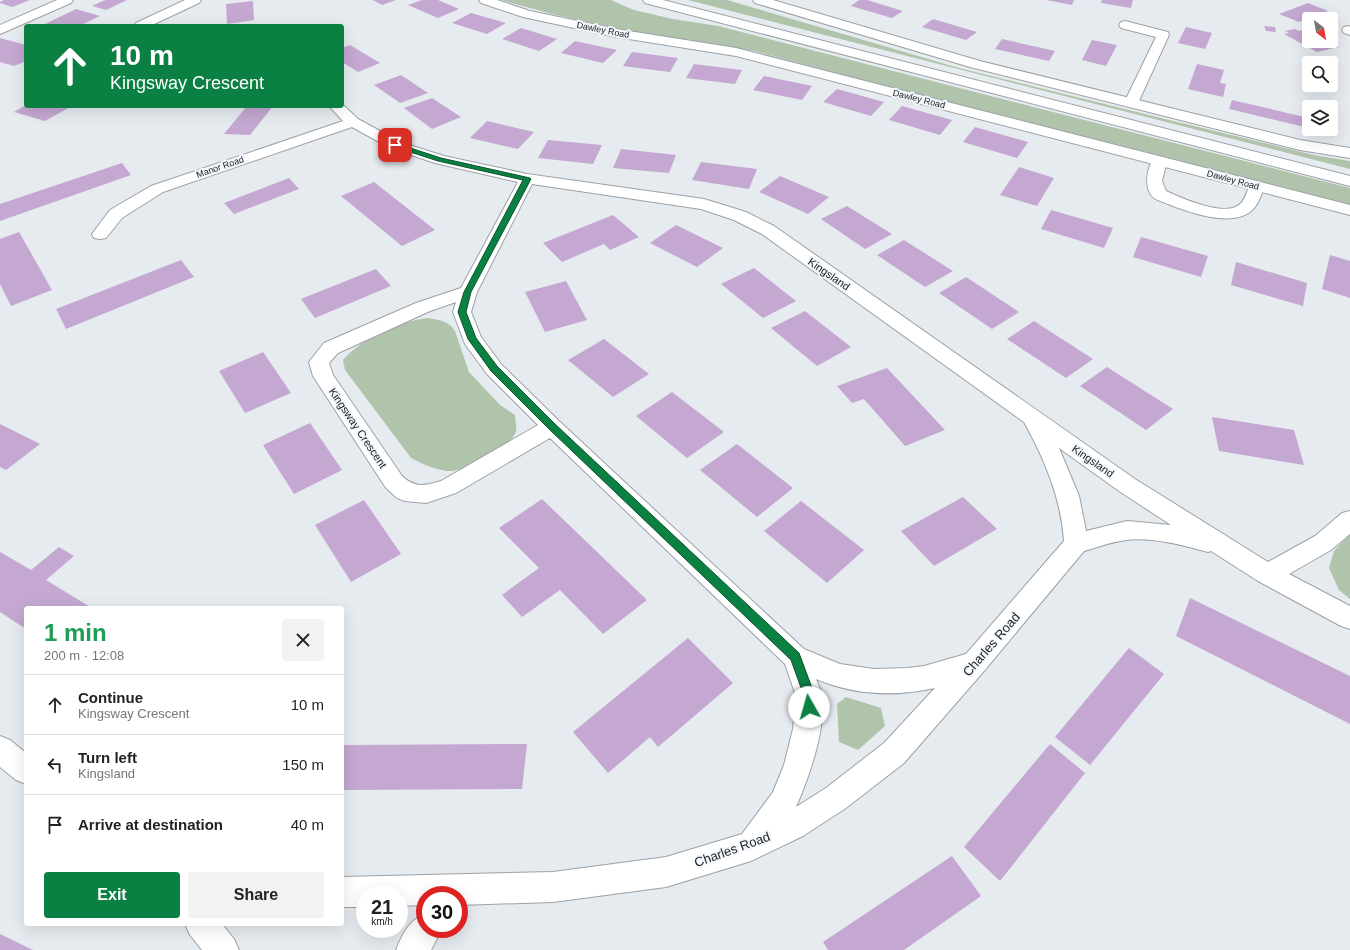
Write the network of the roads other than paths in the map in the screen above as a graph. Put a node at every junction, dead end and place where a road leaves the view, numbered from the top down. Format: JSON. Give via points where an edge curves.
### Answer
{"nodes":[{"id":1,"x":67,"y":0,"type":"edge"},
{"id":2,"x":195,"y":0,"type":"edge"},
{"id":3,"x":485,"y":0,"type":"edge"},
{"id":4,"x":649,"y":0,"type":"edge"},
{"id":5,"x":759,"y":0,"type":"edge"},
{"id":6,"x":144,"y":24,"type":"edge"},
{"id":7,"x":1125,"y":25,"type":"dead end"},
{"id":8,"x":0,"y":30,"type":"edge"},
{"id":9,"x":1131,"y":102,"type":"junction"},
{"id":10,"x":338,"y":108,"type":"edge"},
{"id":11,"x":354,"y":122,"type":"junction"},
{"id":12,"x":1350,"y":153,"type":"edge"},
{"id":13,"x":1159,"y":161,"type":"junction"},
{"id":14,"x":527,"y":179,"type":"junction"},
{"id":15,"x":1350,"y":181,"type":"edge"},
{"id":16,"x":1257,"y":186,"type":"junction"},
{"id":17,"x":1350,"y":210,"type":"edge"},
{"id":18,"x":100,"y":234,"type":"dead end"},
{"id":19,"x":468,"y":292,"type":"junction"},
{"id":20,"x":1032,"y":417,"type":"junction"},
{"id":21,"x":552,"y":427,"type":"junction"},
{"id":22,"x":1350,"y":520,"type":"edge"},
{"id":23,"x":1076,"y":544,"type":"junction"},
{"id":24,"x":1221,"y":545,"type":"junction"},
{"id":25,"x":1267,"y":574,"type":"junction"},
{"id":26,"x":1350,"y":618,"type":"edge"},
{"id":27,"x":795,"y":657,"type":"junction"},
{"id":28,"x":975,"y":663,"type":"junction"},
{"id":29,"x":0,"y":750,"type":"edge"},
{"id":30,"x":24,"y":768,"type":"edge"},
{"id":31,"x":751,"y":846,"type":"junction"},
{"id":32,"x":344,"y":892,"type":"edge"},
{"id":33,"x":416,"y":893,"type":"edge"},
{"id":34,"x":468,"y":893,"type":"edge"},
{"id":35,"x":203,"y":926,"type":"edge"},
{"id":36,"x":420,"y":938,"type":"edge"},
{"id":37,"x":223,"y":950,"type":"edge"},
{"id":38,"x":412,"y":950,"type":"edge"}],
"edges":[{"from":1,"to":8,"type":"street"},
{"from":2,"to":6,"type":"street"},
{"from":3,"to":13,"type":"street","name":"Dawley Road","via":[[527,14],[616,33],[736,52]]},
{"from":4,"to":15,"type":"street"},
{"from":5,"to":9,"type":"street","via":[[935,54]]},
{"from":7,"to":9,"type":"street","via":[[1163,35]]},
{"from":9,"to":12,"type":"street","via":[[1300,144]]},
{"from":10,"to":11,"type":"street","name":"Kingsland"},
{"from":11,"to":14,"type":"street","name":"Kingsland","via":[[402,148],[440,160]]},
{"from":11,"to":18,"type":"street","name":"Manor Road","via":[[157,189],[116,214]]},
{"from":13,"to":16,"type":"street","name":"Dawley Road"},
{"from":13,"to":16,"type":"street","via":[[1154,181],[1159,194],[1202,210],[1227,214],[1242,211],[1249,204]]},
{"from":14,"to":19,"type":"street"},
{"from":14,"to":20,"type":"street","name":"Kingsland","via":[[704,204],[740,216],[768,230]]},
{"from":16,"to":17,"type":"street","name":"Dawley Road"},
{"from":19,"to":21,"type":"street","via":[[462,312],[472,339],[494,368]]},
{"from":19,"to":21,"type":"street","name":"Kingsway Crescent","via":[[423,307],[331,348],[319,362],[323,376],[394,482],[405,492],[426,494],[448,487]]},
{"from":20,"to":23,"type":"street","via":[[1065,483],[1075,523]]},
{"from":20,"to":24,"type":"street","name":"Kingsland","via":[[1127,485]]},
{"from":21,"to":27,"type":"street"},
{"from":22,"to":25,"type":"street","via":[[1323,543]]},
{"from":23,"to":24,"type":"street","via":[[1133,530],[1190,537]]},
{"from":23,"to":28,"type":"street","name":"Charles Road"},
{"from":24,"to":25,"type":"street","name":"Kingsland"},
{"from":25,"to":26,"type":"street","name":"Kingsland"},
{"from":27,"to":28,"type":"street","via":[[839,676],[872,682],[918,679],[952,673]]},
{"from":27,"to":31,"type":"street","via":[[809,696],[807,730],[798,765],[784,802]]},
{"from":28,"to":31,"type":"street","name":"Charles Road","via":[[894,753],[836,798],[793,826]]},
{"from":29,"to":30,"type":"street"},
{"from":31,"to":34,"type":"street","name":"Charles Road","via":[[666,872],[553,886]]},
{"from":32,"to":33,"type":"street","name":"Charles Road"},
{"from":35,"to":37,"type":"street"},
{"from":36,"to":38,"type":"street"}]}
